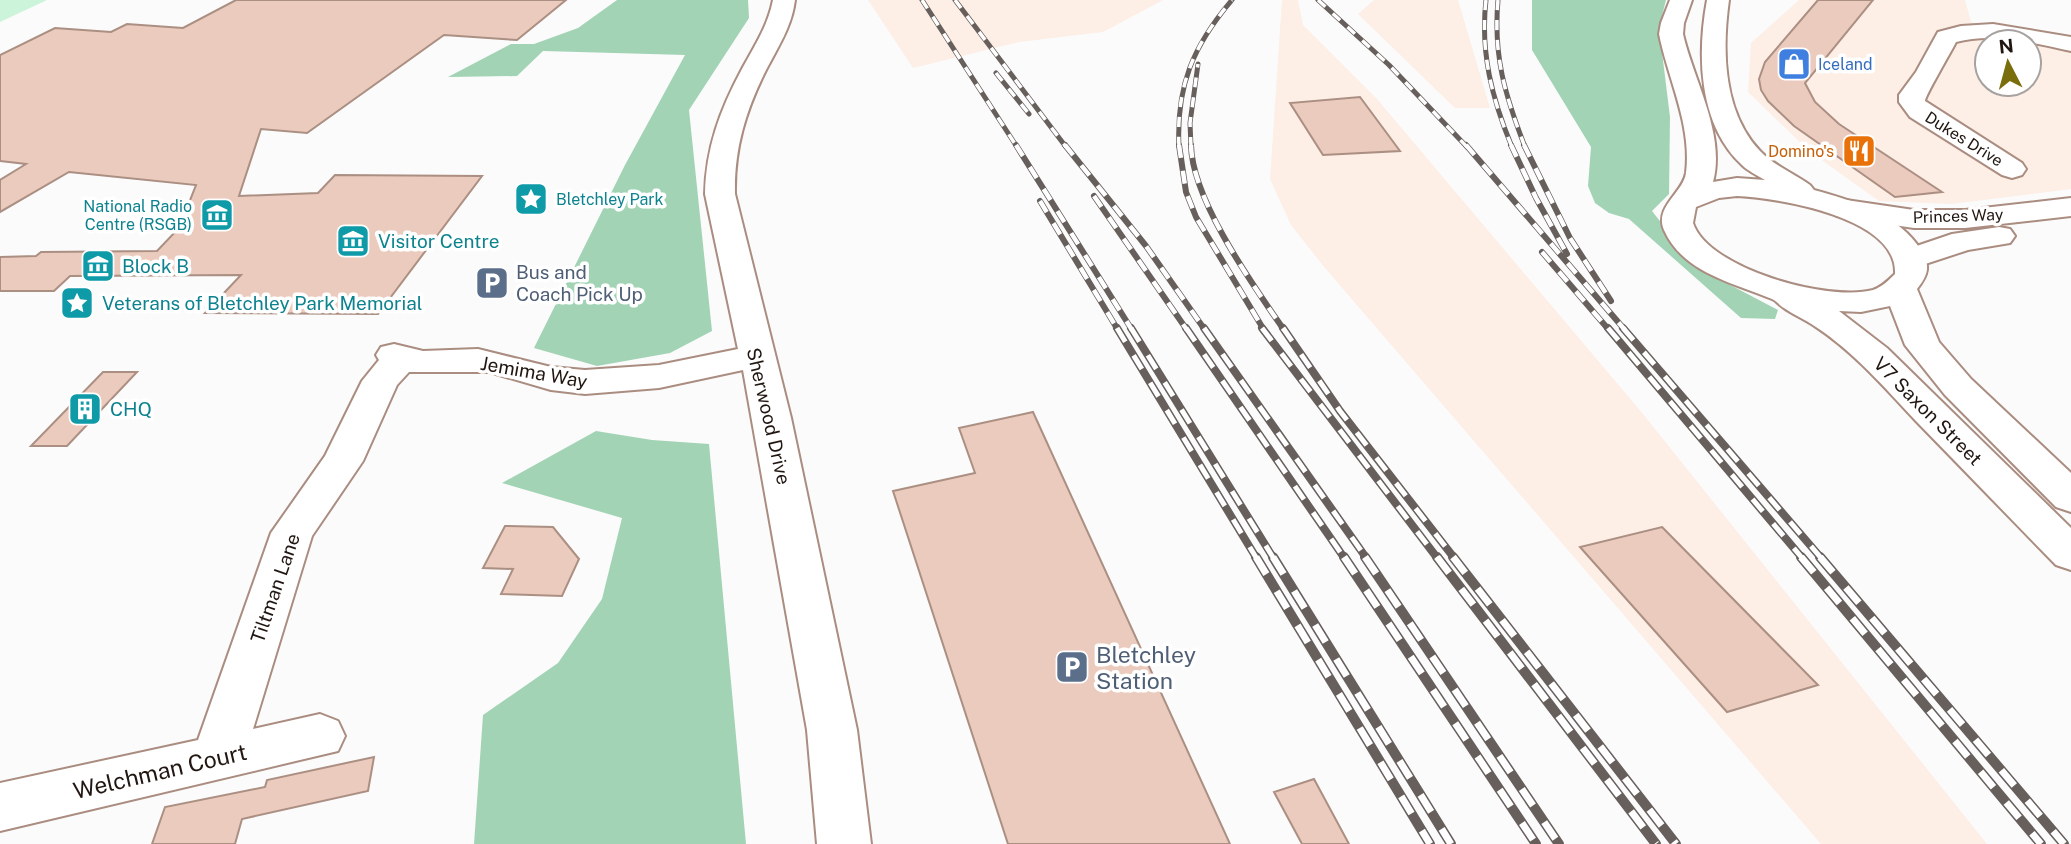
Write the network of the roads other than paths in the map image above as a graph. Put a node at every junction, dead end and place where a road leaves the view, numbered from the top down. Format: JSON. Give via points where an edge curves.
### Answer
{"nodes":[{"id":1,"x":785,"y":0,"type":"edge"},
{"id":2,"x":1681,"y":0,"type":"edge"},
{"id":3,"x":1718,"y":0,"type":"edge"},
{"id":4,"x":2071,"y":44,"type":"edge"},
{"id":5,"x":2012,"y":169,"type":"dead end"},
{"id":6,"x":1807,"y":196,"type":"junction"},
{"id":7,"x":1685,"y":201,"type":"junction"},
{"id":8,"x":2071,"y":207,"type":"edge"},
{"id":9,"x":1846,"y":209,"type":"junction"},
{"id":10,"x":2071,"y":228,"type":"edge"},
{"id":11,"x":1905,"y":274,"type":"junction"},
{"id":12,"x":1770,"y":289,"type":"junction"},
{"id":13,"x":756,"y":356,"type":"junction"},
{"id":14,"x":397,"y":357,"type":"joint"},
{"id":15,"x":2071,"y":497,"type":"edge"},
{"id":16,"x":2071,"y":554,"type":"edge"},
{"id":17,"x":320,"y":736,"type":"dead end"},
{"id":18,"x":218,"y":758,"type":"junction"},
{"id":19,"x":0,"y":807,"type":"edge"},
{"id":20,"x":844,"y":844,"type":"edge"}],
"edges":[{"from":1,"to":13,"type":"street","name":"Sherwood Drive","via":[[775,31],[735,105],[719,166],[720,194]]},
{"from":2,"to":7,"type":"street","via":[[1671,30],[1701,159],[1700,179]]},
{"from":3,"to":6,"type":"street","via":[[1712,36],[1717,90],[1732,134],[1752,159]]},
{"from":4,"to":5,"type":"street","name":"Dukes Drive","via":[[1986,22],[1946,37],[1912,94],[1919,111]]},
{"from":6,"to":7,"type":"street","via":[[1735,187]]},
{"from":6,"to":9,"type":"street"},
{"from":7,"to":12,"type":"street","via":[[1676,218],[1678,228],[1695,250],[1727,271]]},
{"from":8,"to":9,"type":"street","name":"Princes Way","via":[[1965,219],[1914,219]]},
{"from":9,"to":11,"type":"street","name":"V7 Saxon Street","via":[[1897,241]]},
{"from":10,"to":11,"type":"street","name":"Princes Way","via":[[1963,241]]},
{"from":11,"to":12,"type":"street","name":"Princes Way","via":[[1881,298],[1815,298]]},
{"from":11,"to":15,"type":"street","name":"V7 Saxon Street","via":[[1923,345],[1958,387]]},
{"from":12,"to":16,"type":"street","name":"V7 Saxon Street","via":[[1829,320],[1874,356]]},
{"from":13,"to":14,"type":"street","name":"Jemima Way","via":[[640,379],[594,383],[558,380],[478,360]]},
{"from":13,"to":20,"type":"street","name":"Sherwood Drive","via":[[832,730]]},
{"from":14,"to":18,"type":"street","name":"Tiltman Lane","via":[[380,380],[343,461],[292,533]]},
{"from":17,"to":18,"type":"street","name":"Welchman Court"},
{"from":18,"to":19,"type":"street","name":"Welchman Court"}]}
